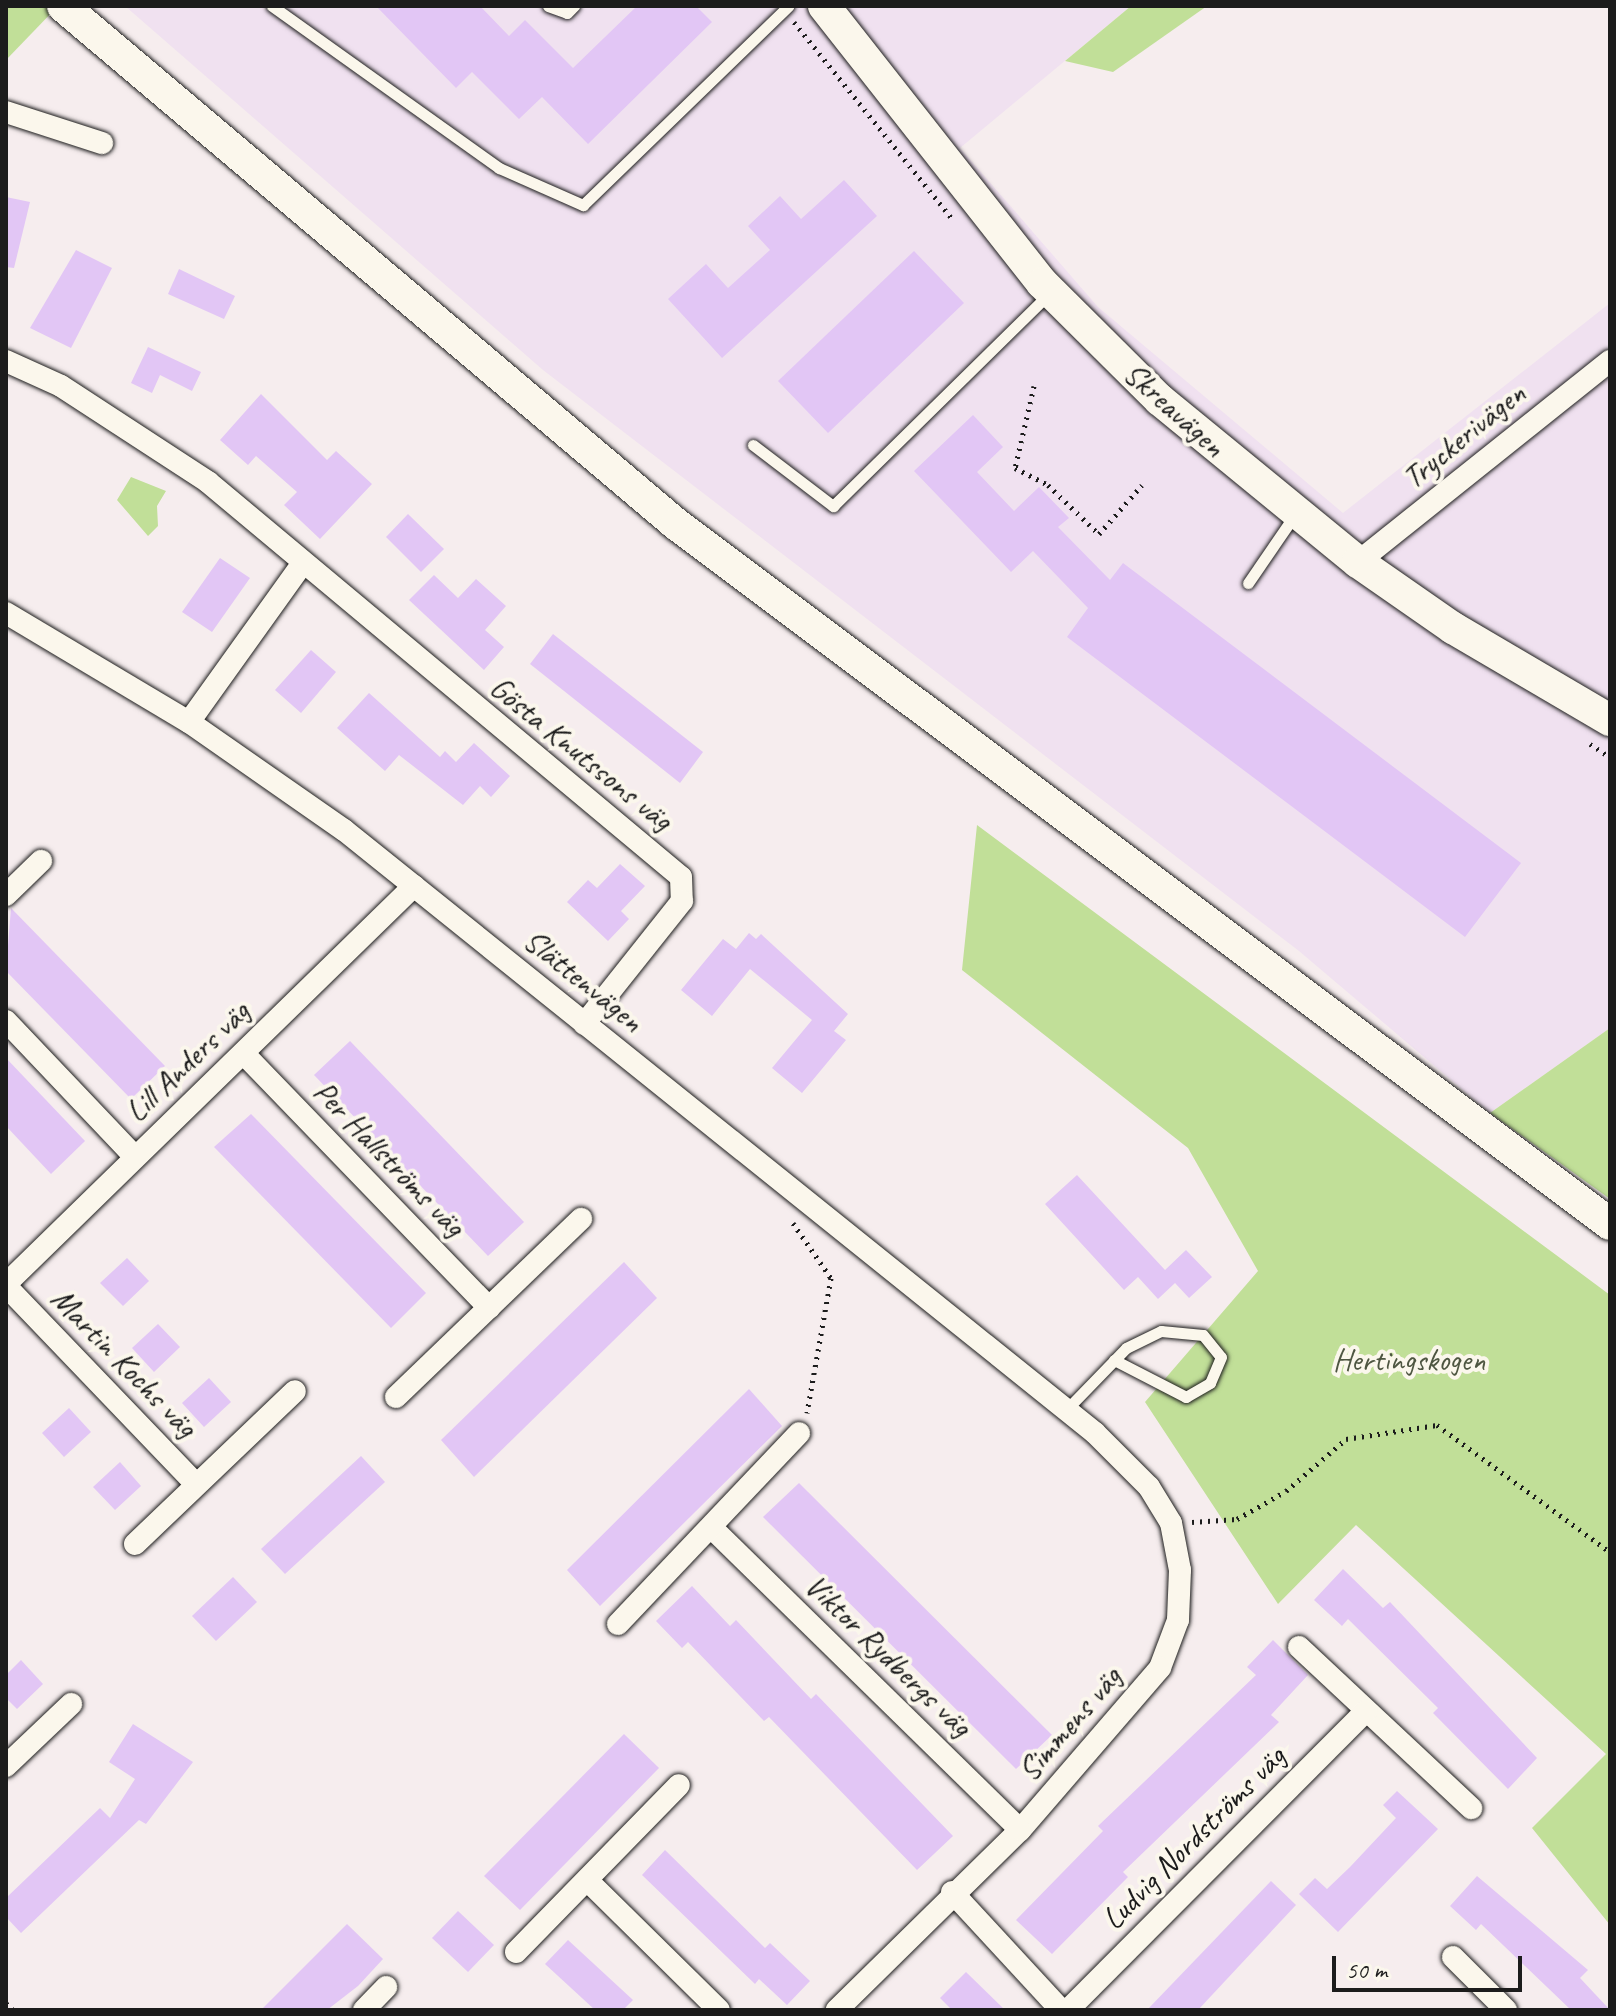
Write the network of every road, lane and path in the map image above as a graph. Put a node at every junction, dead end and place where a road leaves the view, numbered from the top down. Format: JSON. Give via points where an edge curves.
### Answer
{"nodes":[{"id":1,"x":63,"y":6,"type":"edge"},
{"id":2,"x":272,"y":6,"type":"edge"},
{"id":3,"x":548,"y":6,"type":"edge"},
{"id":4,"x":574,"y":6,"type":"edge"},
{"id":5,"x":788,"y":6,"type":"edge"},
{"id":6,"x":824,"y":6,"type":"edge"},
{"id":7,"x":6,"y":112,"type":"edge"},
{"id":8,"x":102,"y":143,"type":"dead end"},
{"id":9,"x":1052,"y":292,"type":"junction"},
{"id":10,"x":6,"y":361,"type":"edge"},
{"id":11,"x":1610,"y":361,"type":"edge"},
{"id":12,"x":1034,"y":386,"type":"dead end"},
{"id":13,"x":753,"y":445,"type":"dead end"},
{"id":14,"x":1142,"y":485,"type":"dead end"},
{"id":15,"x":1296,"y":513,"type":"junction"},
{"id":16,"x":1358,"y":562,"type":"junction"},
{"id":17,"x":303,"y":563,"type":"junction"},
{"id":18,"x":1248,"y":583,"type":"dead end"},
{"id":19,"x":6,"y":613,"type":"edge"},
{"id":20,"x":1610,"y":720,"type":"edge"},
{"id":21,"x":189,"y":722,"type":"junction"},
{"id":22,"x":41,"y":861,"type":"dead end"},
{"id":23,"x":414,"y":886,"type":"junction"},
{"id":24,"x":6,"y":895,"type":"edge"},
{"id":25,"x":6,"y":1021,"type":"edge"},
{"id":26,"x":584,"y":1024,"type":"junction"},
{"id":27,"x":244,"y":1054,"type":"junction"},
{"id":28,"x":135,"y":1157,"type":"junction"},
{"id":29,"x":789,"y":1218,"type":"dead end"},
{"id":30,"x":581,"y":1219,"type":"dead end"},
{"id":31,"x":1610,"y":1224,"type":"edge"},
{"id":32,"x":6,"y":1285,"type":"edge"},
{"id":33,"x":489,"y":1308,"type":"junction"},
{"id":34,"x":1114,"y":1360,"type":"junction"},
{"id":35,"x":295,"y":1391,"type":"dead end"},
{"id":36,"x":396,"y":1397,"type":"dead end"},
{"id":37,"x":1066,"y":1410,"type":"junction"},
{"id":38,"x":799,"y":1433,"type":"joint"},
{"id":39,"x":1095,"y":1433,"type":"joint"},
{"id":40,"x":195,"y":1483,"type":"junction"},
{"id":41,"x":1171,"y":1523,"type":"junction"},
{"id":42,"x":712,"y":1528,"type":"junction"},
{"id":43,"x":135,"y":1544,"type":"dead end"},
{"id":44,"x":1610,"y":1552,"type":"edge"},
{"id":45,"x":618,"y":1624,"type":"dead end"},
{"id":46,"x":1299,"y":1647,"type":"dead end"},
{"id":47,"x":71,"y":1704,"type":"dead end"},
{"id":48,"x":1366,"y":1711,"type":"junction"},
{"id":49,"x":6,"y":1765,"type":"edge"},
{"id":50,"x":679,"y":1785,"type":"dead end"},
{"id":51,"x":1471,"y":1808,"type":"dead end"},
{"id":52,"x":1020,"y":1830,"type":"junction"},
{"id":53,"x":587,"y":1880,"type":"junction"},
{"id":54,"x":952,"y":1892,"type":"junction"},
{"id":55,"x":516,"y":1952,"type":"dead end"},
{"id":56,"x":1453,"y":1957,"type":"dead end"},
{"id":57,"x":386,"y":1987,"type":"dead end"},
{"id":58,"x":6,"y":2003,"type":"edge"},
{"id":59,"x":13,"y":2010,"type":"edge"},
{"id":60,"x":364,"y":2010,"type":"edge"},
{"id":61,"x":719,"y":2010,"type":"edge"},
{"id":62,"x":837,"y":2010,"type":"edge"},
{"id":63,"x":1061,"y":2010,"type":"edge"},
{"id":64,"x":1068,"y":2010,"type":"edge"},
{"id":65,"x":1506,"y":2010,"type":"edge"}],
"edges":[{"from":1,"to":31,"type":"main road","via":[[676,524]]},
{"from":2,"to":5,"type":"lane","via":[[499,168],[583,205]]},
{"from":3,"to":4,"type":"lane","via":[[567,13]]},
{"from":6,"to":9,"type":"main road","name":"Skreavägen"},
{"from":7,"to":8,"type":"street"},
{"from":9,"to":13,"type":"lane","via":[[833,506]]},
{"from":9,"to":15,"type":"main road","name":"Skreavägen","via":[[1160,400]]},
{"from":10,"to":17,"type":"street","name":"Gösta Knutssons väg","via":[[154,443]]},
{"from":11,"to":16,"type":"street","name":"Tryckerivägen"},
{"from":12,"to":14,"type":"path","via":[[1015,468],[1048,485],[1099,534]]},
{"from":15,"to":16,"type":"main road","name":"Skreavägen"},
{"from":15,"to":18,"type":"lane"},
{"from":16,"to":20,"type":"main road","name":"Skreavägen"},
{"from":17,"to":21,"type":"street"},
{"from":17,"to":26,"type":"street","name":"Gösta Knutssons väg","via":[[681,877],[682,901]]},
{"from":19,"to":21,"type":"street","name":"Slättenvägen"},
{"from":21,"to":23,"type":"street","name":"Slättenvägen"},
{"from":22,"to":24,"type":"street"},
{"from":23,"to":26,"type":"street","name":"Slättenvägen"},
{"from":23,"to":27,"type":"street","name":"Lill Anders väg"},
{"from":25,"to":28,"type":"street"},
{"from":26,"to":37,"type":"street","name":"Slättenvägen"},
{"from":27,"to":28,"type":"street","name":"Lill Anders väg"},
{"from":27,"to":33,"type":"street","name":"Per Hallströms väg"},
{"from":28,"to":32,"type":"street","name":"Lill Anders väg"},
{"from":29,"to":38,"type":"path","via":[[831,1278]]},
{"from":30,"to":33,"type":"street"},
{"from":32,"to":40,"type":"street","name":"Martin Kochs väg"},
{"from":33,"to":36,"type":"street"},
{"from":34,"to":34,"type":"lane","via":[[1161,1331],[1203,1335],[1221,1357],[1210,1383],[1186,1397]]},
{"from":34,"to":37,"type":"lane"},
{"from":35,"to":40,"type":"street","name":"Martin Kochs väg"},
{"from":37,"to":39,"type":"street","name":"Slättenvägen"},
{"from":38,"to":42,"type":"street"},
{"from":39,"to":41,"type":"street","name":"Simmens väg","via":[[1149,1487]]},
{"from":40,"to":43,"type":"street","name":"Martin Kochs väg"},
{"from":41,"to":44,"type":"path","via":[[1237,1519],[1286,1491],[1346,1439],[1437,1425]]},
{"from":41,"to":52,"type":"street","name":"Simmens väg","via":[[1178,1620],[1160,1668]]},
{"from":42,"to":45,"type":"street"},
{"from":42,"to":52,"type":"street","name":"Viktor Rydbergs väg"},
{"from":46,"to":48,"type":"street"},
{"from":47,"to":49,"type":"street"},
{"from":48,"to":51,"type":"street"},
{"from":48,"to":64,"type":"street","name":"Ludvig Nordströms väg"},
{"from":50,"to":53,"type":"street"},
{"from":52,"to":54,"type":"street","name":"Simmens väg"},
{"from":53,"to":55,"type":"street"},
{"from":53,"to":61,"type":"street"},
{"from":54,"to":62,"type":"street","name":"Simmens väg"},
{"from":54,"to":63,"type":"street"},
{"from":56,"to":65,"type":"street"},
{"from":57,"to":60,"type":"street"},
{"from":58,"to":59,"type":"path"}]}
